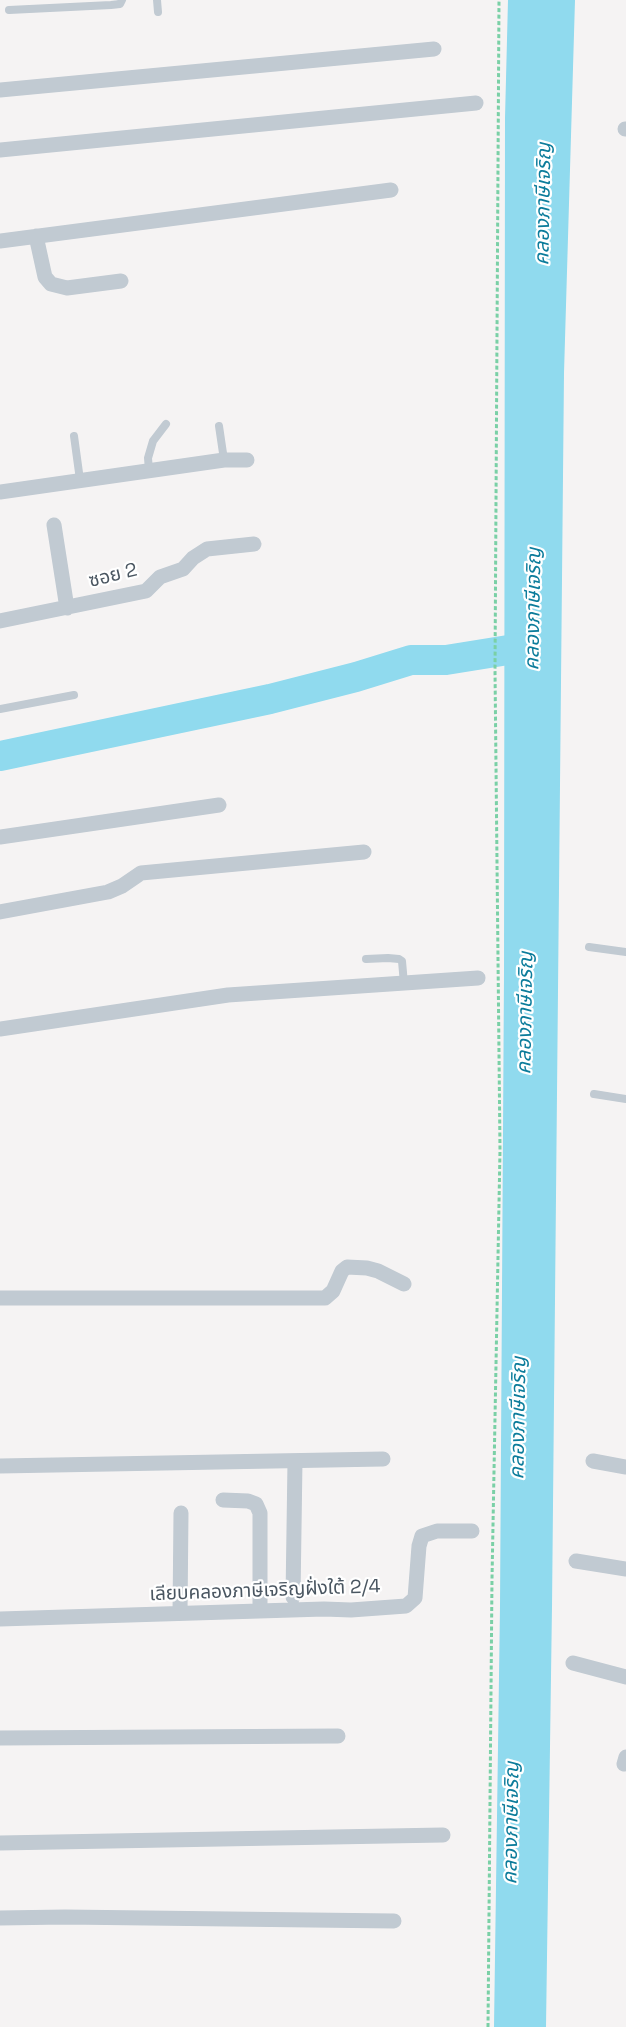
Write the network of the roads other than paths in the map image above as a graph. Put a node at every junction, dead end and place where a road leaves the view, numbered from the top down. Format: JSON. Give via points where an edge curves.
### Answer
{"nodes":[{"id":1,"x":122,"y":0,"type":"edge"},
{"id":2,"x":157,"y":0,"type":"edge"},
{"id":3,"x":9,"y":10,"type":"dead end"},
{"id":4,"x":158,"y":12,"type":"dead end"},
{"id":5,"x":434,"y":50,"type":"dead end"},
{"id":6,"x":0,"y":90,"type":"edge"},
{"id":7,"x":476,"y":103,"type":"dead end"},
{"id":8,"x":0,"y":150,"type":"edge"},
{"id":9,"x":391,"y":190,"type":"dead end"},
{"id":10,"x":36,"y":236,"type":"junction"},
{"id":11,"x":0,"y":241,"type":"edge"},
{"id":12,"x":121,"y":281,"type":"dead end"},
{"id":13,"x":166,"y":424,"type":"dead end"},
{"id":14,"x":219,"y":426,"type":"dead end"},
{"id":15,"x":74,"y":436,"type":"dead end"},
{"id":16,"x":224,"y":460,"type":"junction"},
{"id":17,"x":247,"y":460,"type":"dead end"},
{"id":18,"x":148,"y":470,"type":"junction"},
{"id":19,"x":80,"y":480,"type":"junction"},
{"id":20,"x":0,"y":492,"type":"edge"},
{"id":21,"x":54,"y":525,"type":"dead end"},
{"id":22,"x":254,"y":544,"type":"dead end"},
{"id":23,"x":67,"y":608,"type":"junction"},
{"id":24,"x":0,"y":621,"type":"edge"},
{"id":25,"x":74,"y":695,"type":"dead end"},
{"id":26,"x":0,"y":710,"type":"edge"},
{"id":27,"x":218,"y":805,"type":"dead end"},
{"id":28,"x":0,"y":837,"type":"edge"},
{"id":29,"x":364,"y":852,"type":"dead end"},
{"id":30,"x":0,"y":912,"type":"edge"},
{"id":31,"x":589,"y":947,"type":"dead end"},
{"id":32,"x":626,"y":952,"type":"edge"},
{"id":33,"x":366,"y":959,"type":"dead end"},
{"id":34,"x":478,"y":978,"type":"dead end"},
{"id":35,"x":404,"y":984,"type":"junction"},
{"id":36,"x":0,"y":1029,"type":"edge"},
{"id":37,"x":594,"y":1094,"type":"dead end"},
{"id":38,"x":626,"y":1099,"type":"edge"},
{"id":39,"x":404,"y":1284,"type":"dead end"},
{"id":40,"x":0,"y":1298,"type":"edge"},
{"id":41,"x":383,"y":1459,"type":"dead end"},
{"id":42,"x":295,"y":1461,"type":"junction"},
{"id":43,"x":593,"y":1462,"type":"dead end"},
{"id":44,"x":0,"y":1466,"type":"edge"},
{"id":45,"x":626,"y":1467,"type":"edge"},
{"id":46,"x":223,"y":1500,"type":"dead end"},
{"id":47,"x":181,"y":1513,"type":"dead end"},
{"id":48,"x":472,"y":1531,"type":"dead end"},
{"id":49,"x":576,"y":1561,"type":"dead end"},
{"id":50,"x":626,"y":1569,"type":"edge"},
{"id":51,"x":293,"y":1596,"type":"dead end"},
{"id":52,"x":260,"y":1611,"type":"junction"},
{"id":53,"x":180,"y":1613,"type":"junction"},
{"id":54,"x":0,"y":1619,"type":"edge"},
{"id":55,"x":573,"y":1663,"type":"dead end"},
{"id":56,"x":626,"y":1677,"type":"edge"},
{"id":57,"x":338,"y":1736,"type":"dead end"},
{"id":58,"x":0,"y":1738,"type":"edge"},
{"id":59,"x":443,"y":1835,"type":"dead end"},
{"id":60,"x":0,"y":1843,"type":"edge"},
{"id":61,"x":0,"y":1918,"type":"edge"},
{"id":62,"x":394,"y":1921,"type":"dead end"}],
"edges":[{"from":1,"to":3,"type":"lane","via":[[120,4],[111,5]]},
{"from":2,"to":4,"type":"lane"},
{"from":5,"to":6,"type":"street"},
{"from":7,"to":8,"type":"street"},
{"from":9,"to":10,"type":"street"},
{"from":10,"to":11,"type":"street"},
{"from":10,"to":12,"type":"street","via":[[45,277],[51,284],[67,288]]},
{"from":13,"to":18,"type":"lane","via":[[153,441]]},
{"from":14,"to":16,"type":"lane"},
{"from":15,"to":19,"type":"lane"},
{"from":16,"to":17,"type":"street"},
{"from":16,"to":18,"type":"street"},
{"from":18,"to":19,"type":"street"},
{"from":19,"to":20,"type":"street"},
{"from":21,"to":23,"type":"street"},
{"from":22,"to":23,"type":"street","name":"ซอย 2","via":[[207,549],[183,570],[160,577],[146,591]]},
{"from":23,"to":24,"type":"street","name":"ซอย 2"},
{"from":25,"to":26,"type":"lane"},
{"from":27,"to":28,"type":"street"},
{"from":29,"to":30,"type":"street","via":[[141,873],[108,892]]},
{"from":31,"to":32,"type":"lane"},
{"from":33,"to":35,"type":"lane","via":[[399,959],[402,961]]},
{"from":34,"to":35,"type":"street"},
{"from":35,"to":36,"type":"street","via":[[228,995]]},
{"from":37,"to":38,"type":"lane"},
{"from":39,"to":40,"type":"street","via":[[378,1271],[347,1267],[334,1291],[325,1298]]},
{"from":41,"to":42,"type":"street"},
{"from":42,"to":44,"type":"street"},
{"from":42,"to":51,"type":"street"},
{"from":43,"to":45,"type":"street"},
{"from":46,"to":52,"type":"street","via":[[248,1501],[256,1504],[260,1513]]},
{"from":47,"to":53,"type":"street"},
{"from":48,"to":52,"type":"street","name":"เลียบคลองภาษีเจริญฝั่งใต้ 2/4","via":[[437,1531],[422,1536],[415,1598],[406,1606]]},
{"from":49,"to":50,"type":"street"},
{"from":52,"to":53,"type":"street","name":"เลียบคลองภาษีเจริญฝั่งใต้ 2/4"},
{"from":53,"to":54,"type":"street","name":"เลียบคลองภาษีเจริญฝั่งใต้ 2/4"},
{"from":55,"to":56,"type":"street"},
{"from":57,"to":58,"type":"street"},
{"from":59,"to":60,"type":"street"},
{"from":61,"to":62,"type":"street"}]}
